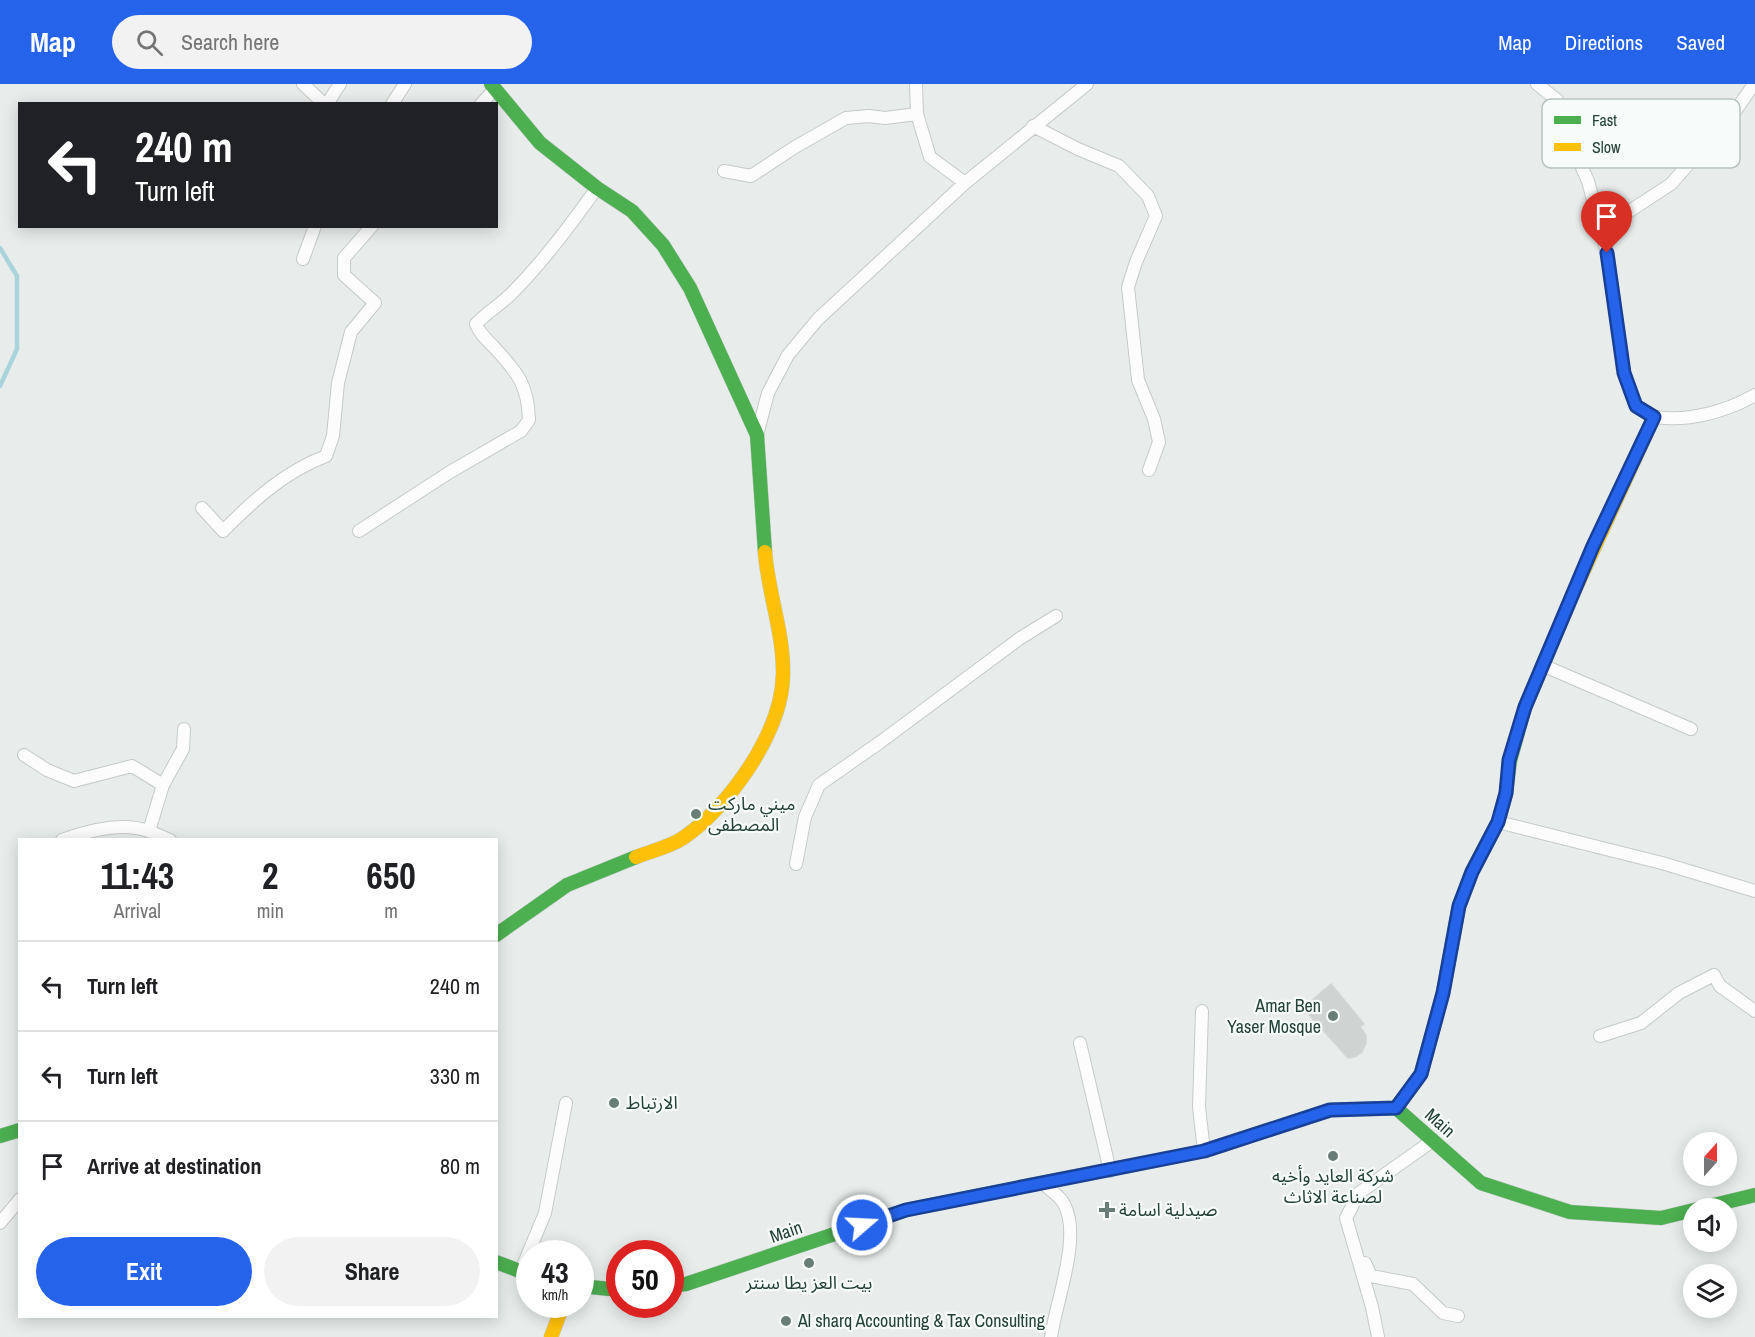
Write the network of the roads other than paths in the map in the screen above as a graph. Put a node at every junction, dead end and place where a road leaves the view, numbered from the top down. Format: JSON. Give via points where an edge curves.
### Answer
{"nodes":[{"id":1,"x":303,"y":84,"type":"edge"},
{"id":2,"x":340,"y":84,"type":"edge"},
{"id":3,"x":405,"y":84,"type":"edge"},
{"id":4,"x":916,"y":84,"type":"edge"},
{"id":5,"x":1087,"y":84,"type":"edge"},
{"id":6,"x":1537,"y":84,"type":"edge"},
{"id":7,"x":1754,"y":84,"type":"edge"},
{"id":8,"x":492,"y":87,"type":"edge"},
{"id":9,"x":1556,"y":99,"type":"edge"},
{"id":10,"x":323,"y":102,"type":"edge"},
{"id":11,"x":326,"y":102,"type":"edge"},
{"id":12,"x":393,"y":102,"type":"edge"},
{"id":13,"x":482,"y":102,"type":"edge"},
{"id":14,"x":1740,"y":104,"type":"edge"},
{"id":15,"x":917,"y":114,"type":"junction"},
{"id":16,"x":1033,"y":126,"type":"junction"},
{"id":17,"x":1582,"y":168,"type":"edge"},
{"id":18,"x":1685,"y":168,"type":"edge"},
{"id":19,"x":724,"y":171,"type":"dead end"},
{"id":20,"x":965,"y":183,"type":"junction"},
{"id":21,"x":597,"y":188,"type":"junction"},
{"id":22,"x":1600,"y":227,"type":"junction"},
{"id":23,"x":314,"y":228,"type":"edge"},
{"id":24,"x":370,"y":228,"type":"edge"},
{"id":25,"x":303,"y":259,"type":"dead end"},
{"id":26,"x":1755,"y":395,"type":"edge"},
{"id":27,"x":1654,"y":417,"type":"junction"},
{"id":28,"x":757,"y":435,"type":"junction"},
{"id":29,"x":1149,"y":470,"type":"dead end"},
{"id":30,"x":202,"y":508,"type":"dead end"},
{"id":31,"x":359,"y":531,"type":"dead end"},
{"id":32,"x":1056,"y":616,"type":"dead end"},
{"id":33,"x":1542,"y":665,"type":"junction"},
{"id":34,"x":184,"y":729,"type":"dead end"},
{"id":35,"x":1691,"y":729,"type":"dead end"},
{"id":36,"x":24,"y":755,"type":"dead end"},
{"id":37,"x":163,"y":785,"type":"junction"},
{"id":38,"x":1498,"y":822,"type":"junction"},
{"id":39,"x":149,"y":831,"type":"junction"},
{"id":40,"x":68,"y":838,"type":"edge"},
{"id":41,"x":165,"y":838,"type":"edge"},
{"id":42,"x":796,"y":864,"type":"dead end"},
{"id":43,"x":1755,"y":891,"type":"edge"},
{"id":44,"x":498,"y":934,"type":"edge"},
{"id":45,"x":1202,"y":1011,"type":"dead end"},
{"id":46,"x":1755,"y":1011,"type":"edge"},
{"id":47,"x":1600,"y":1036,"type":"dead end"},
{"id":48,"x":1080,"y":1044,"type":"dead end"},
{"id":49,"x":566,"y":1103,"type":"dead end"},
{"id":50,"x":1396,"y":1108,"type":"junction"},
{"id":51,"x":18,"y":1131,"type":"edge"},
{"id":52,"x":0,"y":1136,"type":"edge"},
{"id":53,"x":1432,"y":1141,"type":"junction"},
{"id":54,"x":1204,"y":1151,"type":"junction"},
{"id":55,"x":1110,"y":1171,"type":"junction"},
{"id":56,"x":1044,"y":1184,"type":"junction"},
{"id":57,"x":1755,"y":1195,"type":"edge"},
{"id":58,"x":1737,"y":1199,"type":"edge"},
{"id":59,"x":18,"y":1201,"type":"edge"},
{"id":60,"x":1683,"y":1212,"type":"edge"},
{"id":61,"x":1346,"y":1218,"type":"junction"},
{"id":62,"x":0,"y":1223,"type":"edge"},
{"id":63,"x":536,"y":1240,"type":"edge"},
{"id":64,"x":498,"y":1263,"type":"edge"},
{"id":65,"x":516,"y":1270,"type":"edge"},
{"id":66,"x":684,"y":1284,"type":"edge"},
{"id":67,"x":1458,"y":1317,"type":"dead end"},
{"id":68,"x":558,"y":1318,"type":"edge"},
{"id":69,"x":551,"y":1337,"type":"edge"},
{"id":70,"x":1051,"y":1337,"type":"edge"},
{"id":71,"x":1378,"y":1337,"type":"edge"}],
"edges":[{"from":1,"to":10,"type":"street"},
{"from":2,"to":11,"type":"street"},
{"from":3,"to":12,"type":"street"},
{"from":4,"to":15,"type":"street"},
{"from":5,"to":16,"type":"street"},
{"from":6,"to":9,"type":"street"},
{"from":7,"to":14,"type":"street"},
{"from":8,"to":13,"type":"street"},
{"from":8,"to":21,"type":"street","via":[[540,143]]},
{"from":15,"to":19,"type":"street","via":[[846,118],[751,176]]},
{"from":15,"to":20,"type":"street","via":[[930,157]]},
{"from":16,"to":20,"type":"street"},
{"from":16,"to":29,"type":"street","via":[[1119,166],[1148,196],[1156,216],[1128,286],[1138,380],[1159,442]]},
{"from":17,"to":22,"type":"street"},
{"from":18,"to":22,"type":"street","via":[[1671,184]]},
{"from":20,"to":28,"type":"street","via":[[811,328],[788,355],[768,393]]},
{"from":21,"to":28,"type":"street","via":[[632,211],[663,245],[690,288]]},
{"from":21,"to":31,"type":"street","via":[[550,252],[476,324],[520,376],[529,398],[529,420],[520,431]]},
{"from":22,"to":27,"type":"street","via":[[1624,373],[1636,406]]},
{"from":23,"to":25,"type":"street"},
{"from":24,"to":30,"type":"street","via":[[344,258],[344,275],[375,303],[351,332],[326,456],[307,463],[266,489],[223,531]]},
{"from":26,"to":27,"type":"street","via":[[1735,406],[1690,417]]},
{"from":27,"to":33,"type":"street"},
{"from":28,"to":44,"type":"street","via":[[766,565],[783,675],[766,736],[745,774],[694,830],[680,840],[567,885]]},
{"from":32,"to":42,"type":"street","via":[[819,785],[805,817]]},
{"from":33,"to":35,"type":"street"},
{"from":33,"to":38,"type":"street","via":[[1516,734]]},
{"from":34,"to":37,"type":"street","via":[[183,749]]},
{"from":36,"to":37,"type":"street","via":[[47,770],[74,780],[132,766]]},
{"from":37,"to":39,"type":"street"},
{"from":38,"to":43,"type":"street"},
{"from":38,"to":50,"type":"street","via":[[1459,906],[1443,993],[1421,1074]]},
{"from":39,"to":40,"type":"street","via":[[118,827]]},
{"from":39,"to":41,"type":"street"},
{"from":45,"to":54,"type":"street","via":[[1199,1107]]},
{"from":46,"to":47,"type":"street","via":[[1720,986],[1714,975],[1679,993],[1641,1023]]},
{"from":48,"to":55,"type":"street"},
{"from":49,"to":63,"type":"street"},
{"from":50,"to":53,"type":"street","name":"Main"},
{"from":50,"to":54,"type":"street","name":"Main","via":[[1330,1110]]},
{"from":51,"to":52,"type":"street"},
{"from":53,"to":60,"type":"street","name":"Main","via":[[1481,1183],[1570,1212],[1661,1218]]},
{"from":53,"to":61,"type":"street","via":[[1359,1193]]},
{"from":54,"to":55,"type":"street","name":"Main"},
{"from":55,"to":56,"type":"street","name":"Main"},
{"from":56,"to":66,"type":"street","name":"Main","via":[[906,1210]]},
{"from":56,"to":70,"type":"street","via":[[1064,1203],[1070,1222],[1069,1255]]},
{"from":57,"to":58,"type":"street","name":"Main"},
{"from":59,"to":62,"type":"street"},
{"from":61,"to":67,"type":"street","via":[[1371,1276],[1413,1284],[1443,1313]]},
{"from":61,"to":71,"type":"street"},
{"from":64,"to":65,"type":"street"},
{"from":68,"to":69,"type":"street"}]}
